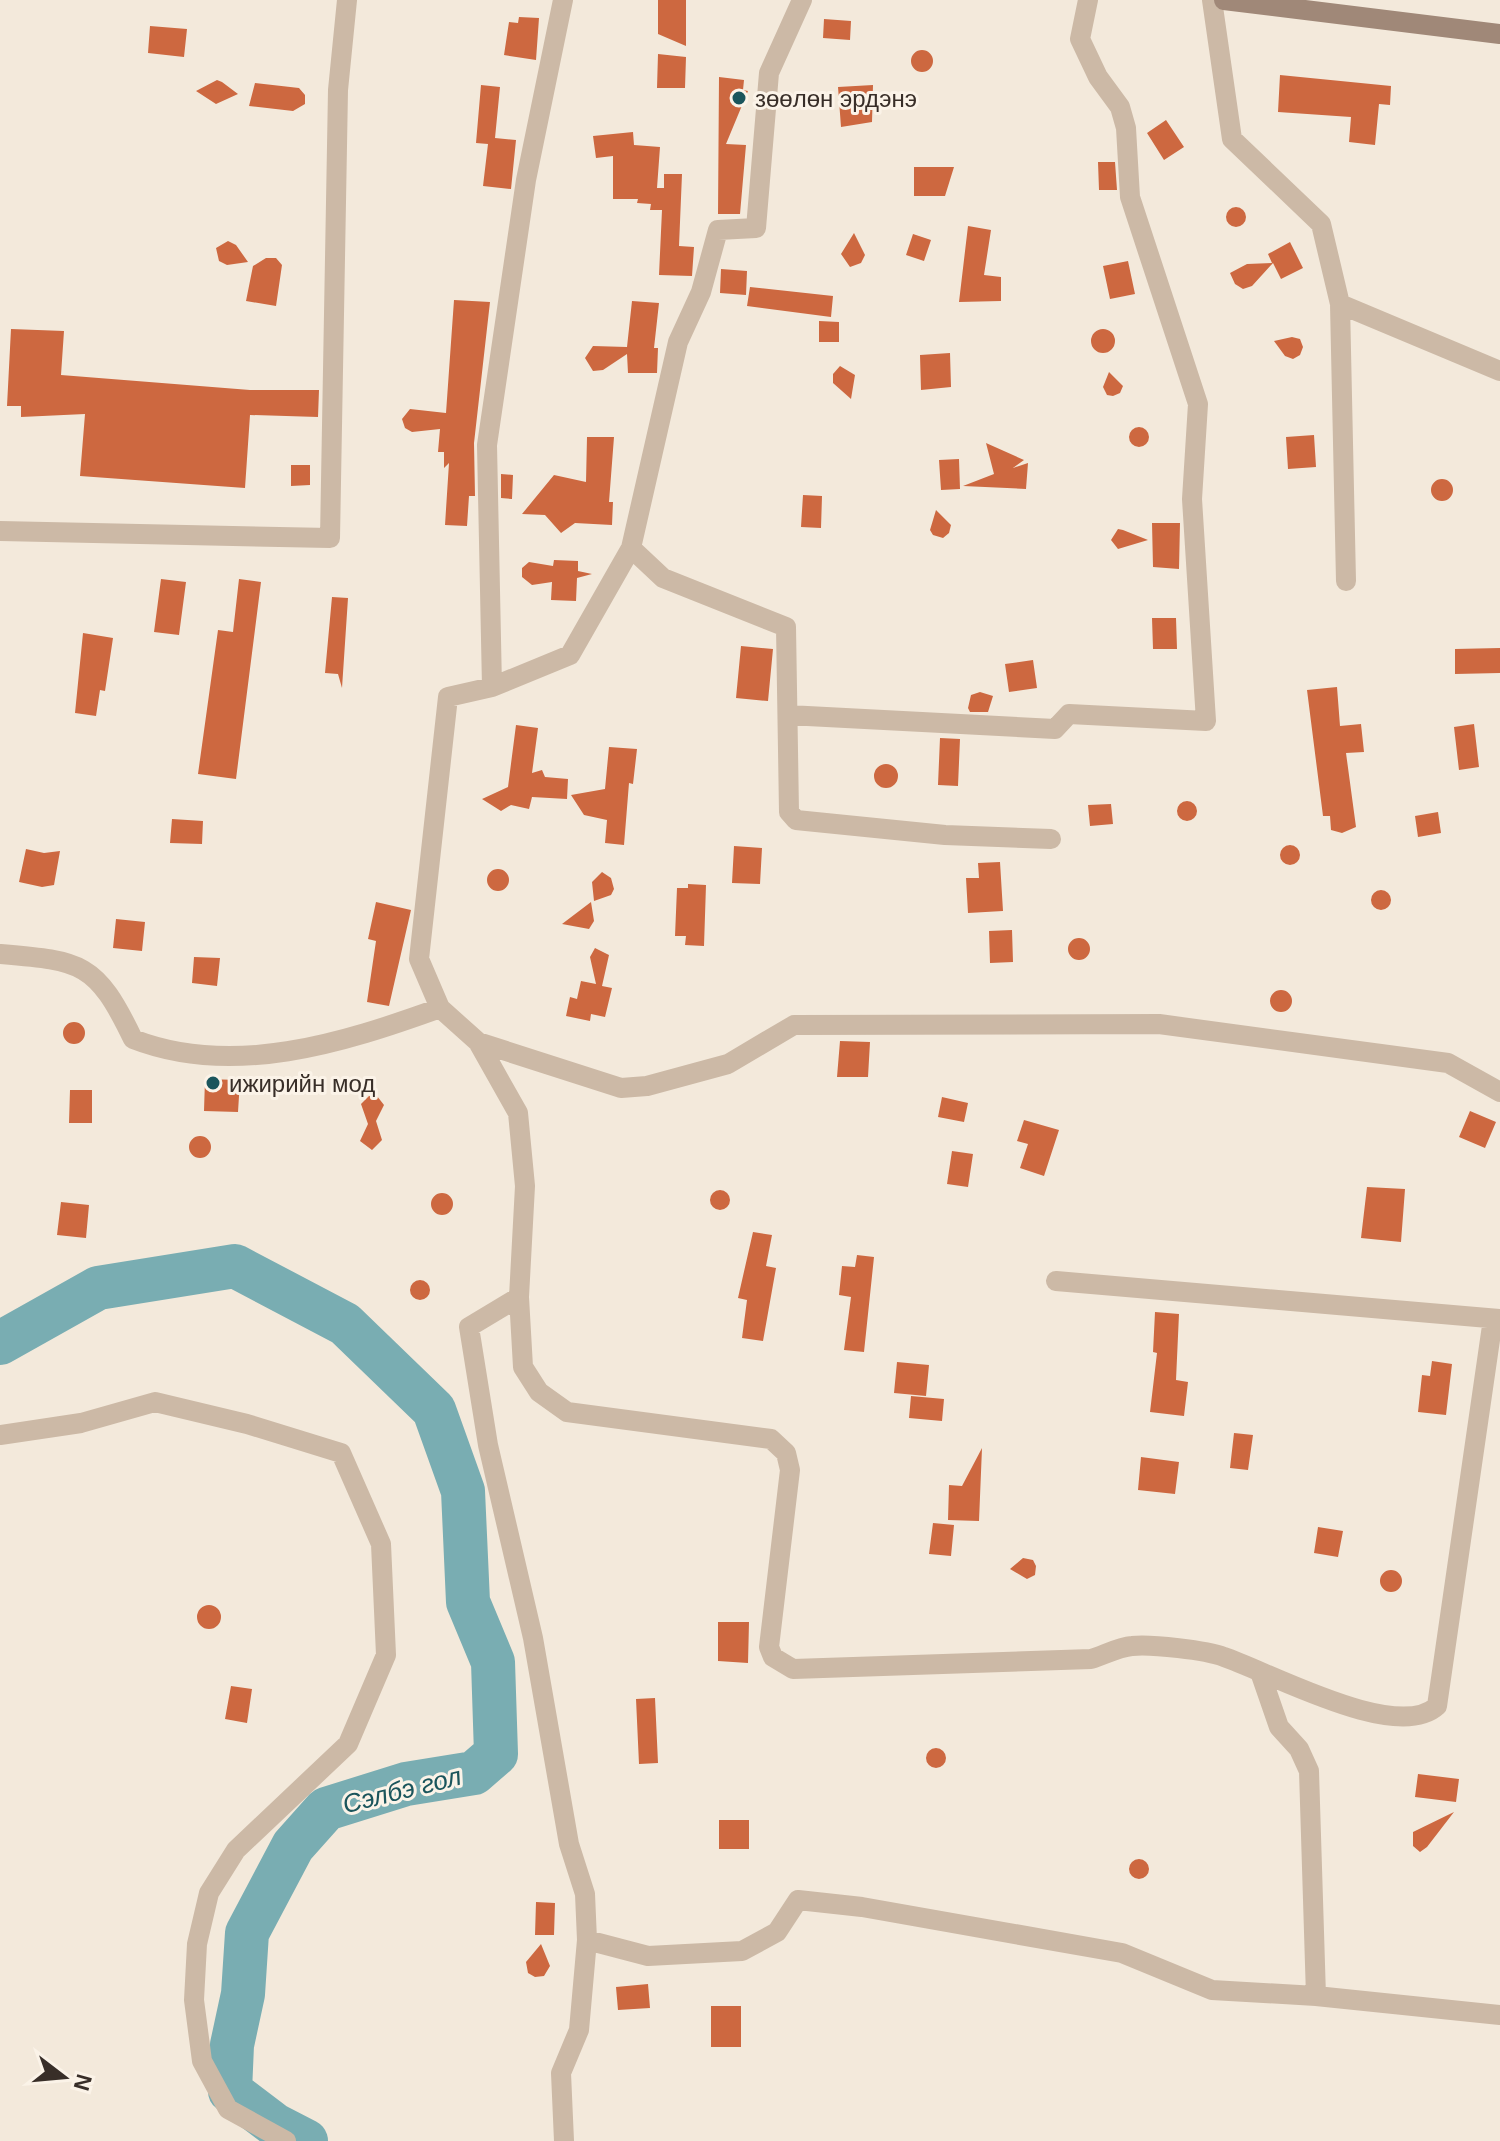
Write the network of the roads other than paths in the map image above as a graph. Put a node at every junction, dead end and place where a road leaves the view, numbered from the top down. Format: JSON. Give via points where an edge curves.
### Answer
{"nodes":[{"id":1,"x":347,"y":0,"type":"edge"},
{"id":2,"x":563,"y":0,"type":"edge"},
{"id":3,"x":802,"y":0,"type":"edge"},
{"id":4,"x":1088,"y":0,"type":"edge"},
{"id":5,"x":1212,"y":0,"type":"edge"},
{"id":6,"x":1224,"y":0,"type":"edge"},
{"id":7,"x":1500,"y":34,"type":"edge"},
{"id":8,"x":1340,"y":304,"type":"junction"},
{"id":9,"x":1500,"y":371,"type":"edge"},
{"id":10,"x":0,"y":531,"type":"edge"},
{"id":11,"x":631,"y":548,"type":"junction"},
{"id":12,"x":1346,"y":581,"type":"dead end"},
{"id":13,"x":492,"y":687,"type":"junction"},
{"id":14,"x":788,"y":715,"type":"junction"},
{"id":15,"x":1051,"y":839,"type":"dead end"},
{"id":16,"x":0,"y":954,"type":"edge"},
{"id":17,"x":440,"y":1008,"type":"junction"},
{"id":18,"x":478,"y":1042,"type":"junction"},
{"id":19,"x":1500,"y":1092,"type":"edge"},
{"id":20,"x":1056,"y":1281,"type":"dead end"},
{"id":21,"x":519,"y":1297,"type":"junction"},
{"id":22,"x":1496,"y":1319,"type":"edge"},
{"id":23,"x":0,"y":1435,"type":"edge"},
{"id":24,"x":1261,"y":1675,"type":"junction"},
{"id":25,"x":587,"y":1940,"type":"junction"},
{"id":26,"x":1316,"y":1996,"type":"junction"},
{"id":27,"x":1500,"y":2015,"type":"edge"},
{"id":28,"x":286,"y":2141,"type":"edge"},
{"id":29,"x":564,"y":2141,"type":"edge"}],
"edges":[{"from":1,"to":10,"type":"street","via":[[338,90],[330,538]]},
{"from":2,"to":13,"type":"street","via":[[526,180],[487,445]]},
{"from":3,"to":11,"type":"street","via":[[769,73],[756,228],[718,230],[701,292],[678,342]]},
{"from":4,"to":14,"type":"street","via":[[1080,39],[1120,107],[1130,197],[1198,404],[1192,499],[1206,721],[1069,714],[1055,729]]},
{"from":5,"to":8,"type":"street","via":[[1232,139],[1321,224]]},
{"from":6,"to":7,"type":"main road"},
{"from":8,"to":9,"type":"street"},
{"from":8,"to":12,"type":"street"},
{"from":11,"to":13,"type":"street","via":[[570,655]]},
{"from":11,"to":14,"type":"street","via":[[663,578],[786,627]]},
{"from":13,"to":17,"type":"street","via":[[448,697],[419,959]]},
{"from":14,"to":15,"type":"street","via":[[789,812],[796,820]]},
{"from":16,"to":17,"type":"street","via":[[62,959],[90,974],[113,1000],[133,1039],[166,1053],[302,1050],[355,1039]]},
{"from":17,"to":18,"type":"street"},
{"from":18,"to":19,"type":"street","via":[[621,1088],[728,1064],[794,1025],[1159,1024],[1448,1063]]},
{"from":18,"to":21,"type":"street","via":[[518,1113],[525,1186]]},
{"from":20,"to":22,"type":"street"},
{"from":21,"to":24,"type":"street","via":[[523,1367],[539,1392],[567,1412],[771,1439],[786,1453],[790,1470],[769,1647],[783,1664],[807,1670],[1091,1659],[1132,1646],[1222,1656]]},
{"from":21,"to":25,"type":"street","via":[[469,1327],[569,1844],[585,1894]]},
{"from":22,"to":24,"type":"street","via":[[1437,1706],[1426,1717],[1406,1718],[1335,1702]]},
{"from":23,"to":28,"type":"street","via":[[81,1423],[155,1402],[247,1424],[341,1453],[381,1544],[386,1655],[369,1700],[348,1744],[236,1850],[209,1893],[197,1944],[194,2000],[202,2061],[228,2109]]},
{"from":24,"to":26,"type":"street","via":[[1279,1727],[1299,1749],[1309,1771]]},
{"from":25,"to":26,"type":"street","via":[[648,1956],[742,1951],[777,1932],[798,1900],[1122,1953],[1212,1990]]},
{"from":25,"to":29,"type":"street","via":[[579,2030],[561,2073]]},
{"from":26,"to":27,"type":"street"}]}
